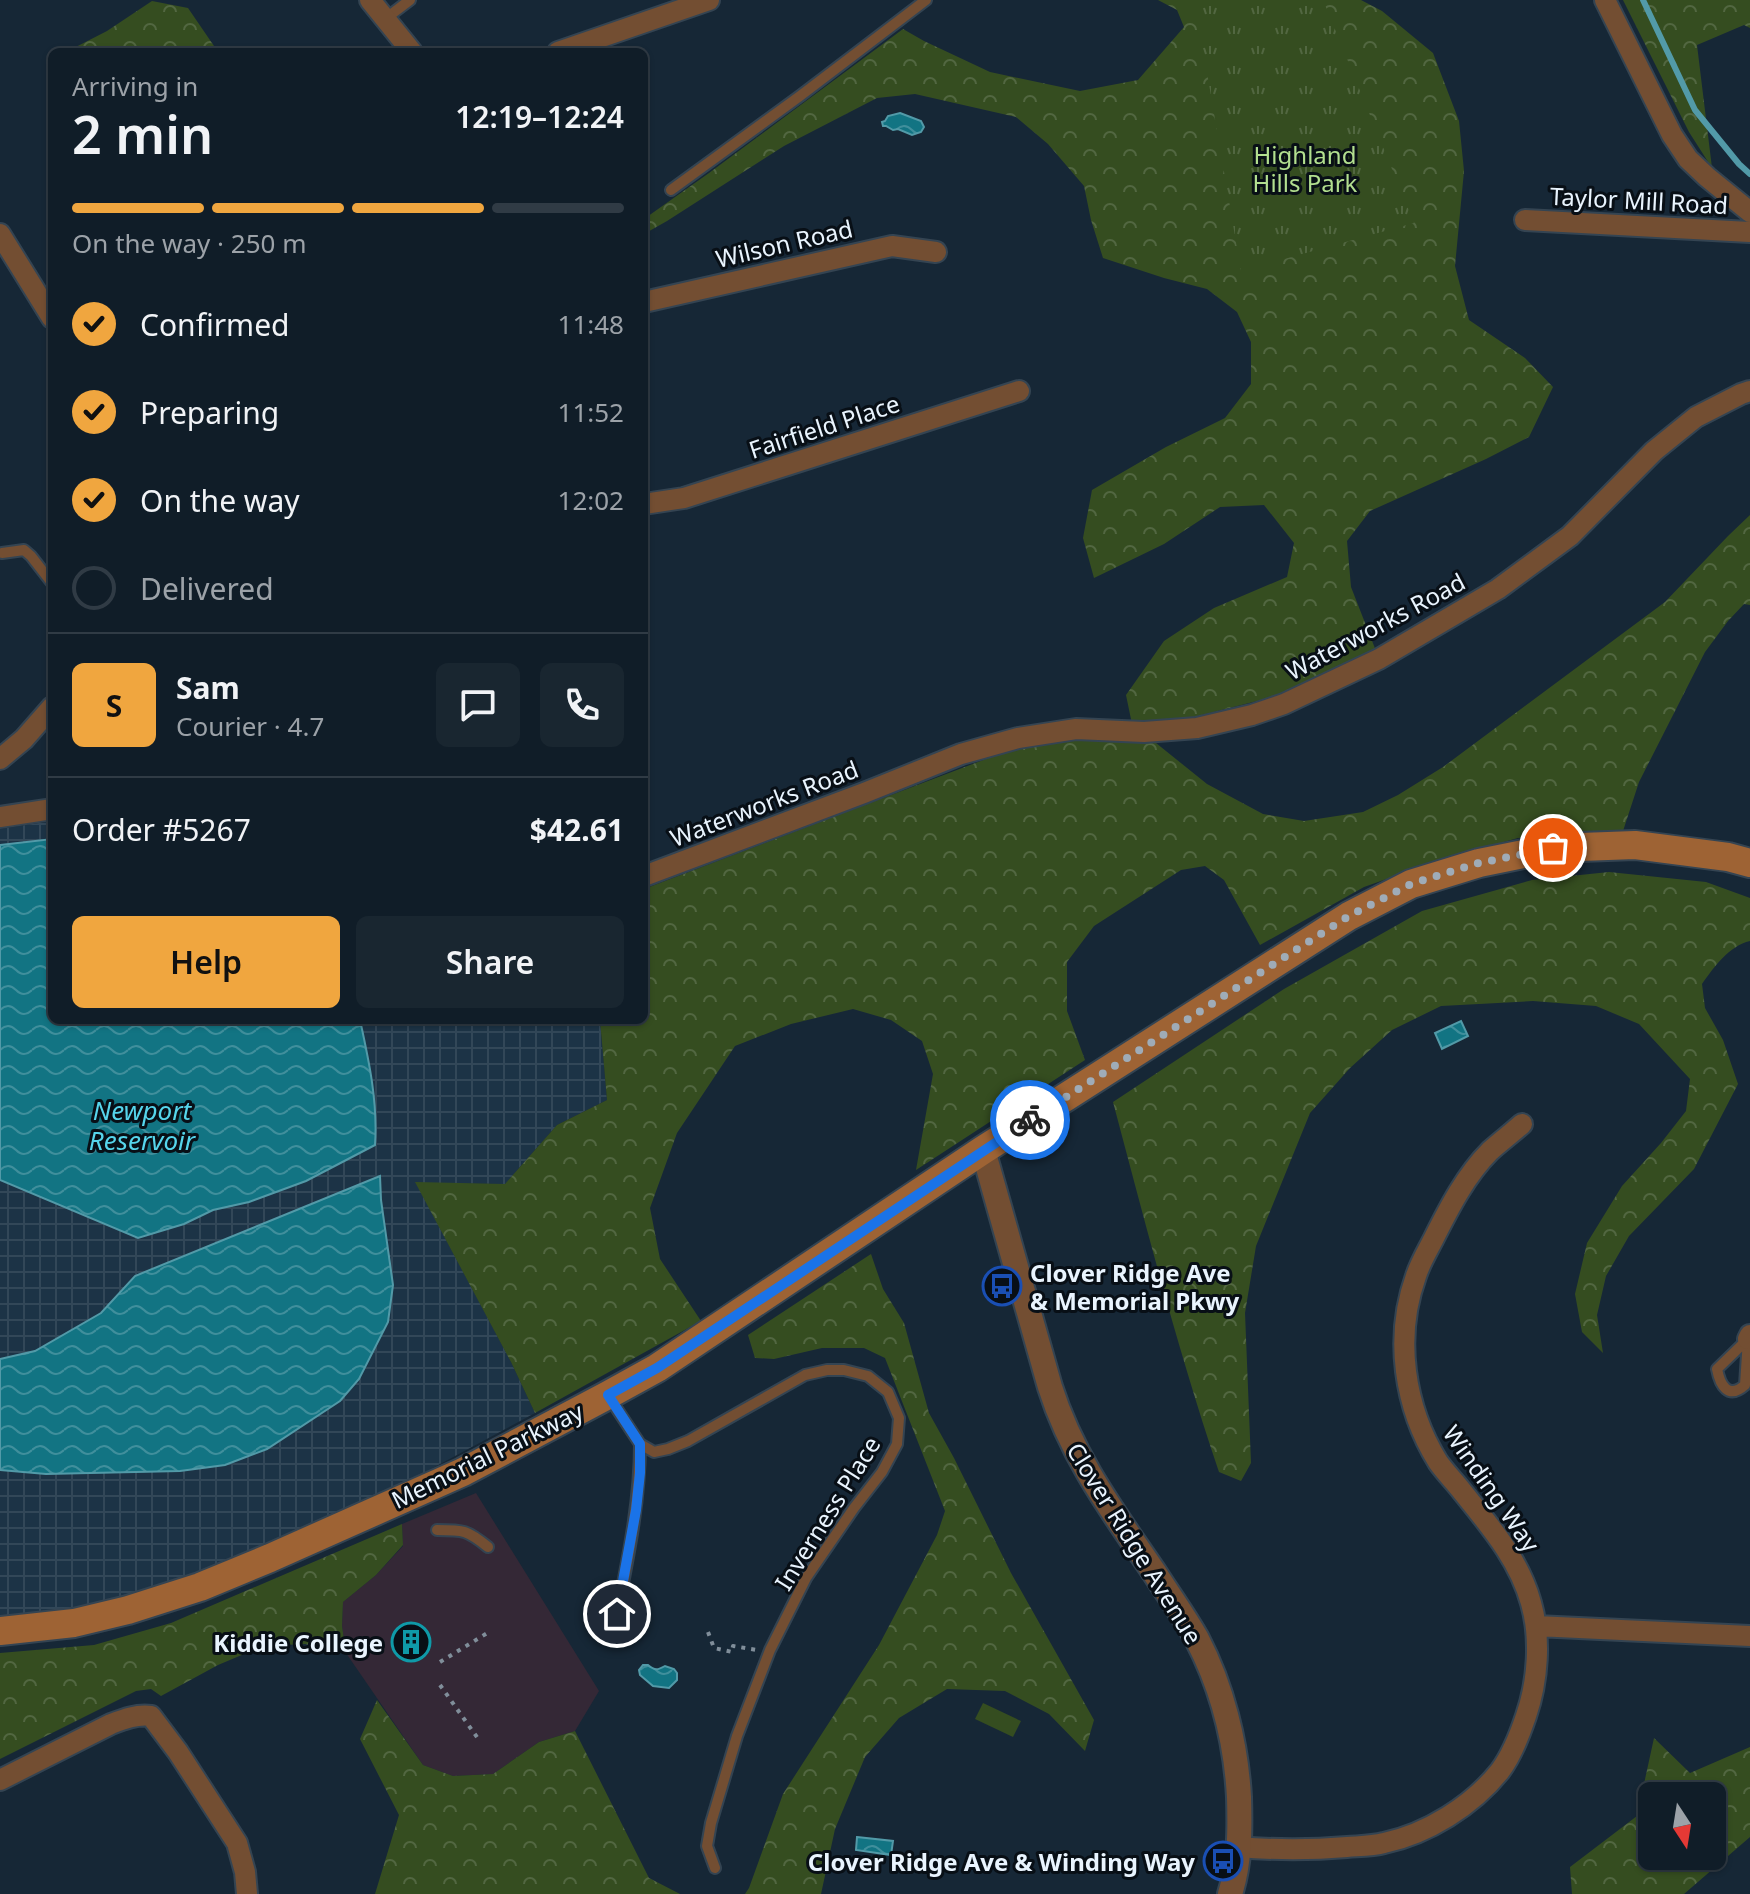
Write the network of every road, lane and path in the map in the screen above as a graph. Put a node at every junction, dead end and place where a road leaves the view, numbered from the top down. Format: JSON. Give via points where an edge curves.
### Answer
{"nodes":[{"id":1,"x":370,"y":0,"type":"edge"},
{"id":2,"x":410,"y":0,"type":"edge"},
{"id":3,"x":709,"y":0,"type":"edge"},
{"id":4,"x":926,"y":0,"type":"edge"},
{"id":5,"x":1605,"y":0,"type":"edge"},
{"id":6,"x":385,"y":19,"type":"junction"},
{"id":7,"x":409,"y":48,"type":"edge"},
{"id":8,"x":570,"y":48,"type":"edge"},
{"id":9,"x":671,"y":190,"type":"dead end"},
{"id":10,"x":1750,"y":212,"type":"edge"},
{"id":11,"x":1525,"y":220,"type":"dead end"},
{"id":12,"x":1750,"y":232,"type":"edge"},
{"id":13,"x":0,"y":234,"type":"edge"},
{"id":14,"x":936,"y":252,"type":"dead end"},
{"id":15,"x":648,"y":301,"type":"edge"},
{"id":16,"x":48,"y":312,"type":"edge"},
{"id":17,"x":1019,"y":391,"type":"dead end"},
{"id":18,"x":1750,"y":391,"type":"edge"},
{"id":19,"x":648,"y":503,"type":"edge"},
{"id":20,"x":2,"y":553,"type":"edge"},
{"id":21,"x":48,"y":578,"type":"edge"},
{"id":22,"x":48,"y":712,"type":"edge"},
{"id":23,"x":0,"y":759,"type":"edge"},
{"id":24,"x":48,"y":810,"type":"edge"},
{"id":25,"x":0,"y":817,"type":"edge"},
{"id":26,"x":1750,"y":863,"type":"edge"},
{"id":27,"x":648,"y":874,"type":"edge"},
{"id":28,"x":1522,"y":1124,"type":"dead end"},
{"id":29,"x":983,"y":1150,"type":"junction"},
{"id":30,"x":1749,"y":1337,"type":"edge"},
{"id":31,"x":608,"y":1395,"type":"junction"},
{"id":32,"x":640,"y":1444,"type":"junction"},
{"id":33,"x":437,"y":1530,"type":"dead end"},
{"id":34,"x":488,"y":1547,"type":"dead end"},
{"id":35,"x":617,"y":1614,"type":"dead end"},
{"id":36,"x":1536,"y":1626,"type":"junction"},
{"id":37,"x":0,"y":1631,"type":"edge"},
{"id":38,"x":489,"y":1632,"type":"dead end"},
{"id":39,"x":708,"y":1632,"type":"dead end"},
{"id":40,"x":1750,"y":1636,"type":"edge"},
{"id":41,"x":753,"y":1651,"type":"dead end"},
{"id":42,"x":440,"y":1662,"type":"dead end"},
{"id":43,"x":440,"y":1685,"type":"dead end"},
{"id":44,"x":479,"y":1740,"type":"dead end"},
{"id":45,"x":0,"y":1780,"type":"edge"},
{"id":46,"x":1238,"y":1847,"type":"junction"},
{"id":47,"x":715,"y":1868,"type":"dead end"},
{"id":48,"x":247,"y":1894,"type":"edge"},
{"id":49,"x":1230,"y":1894,"type":"edge"}],
"edges":[{"from":1,"to":6,"type":"street"},
{"from":2,"to":6,"type":"lane"},
{"from":3,"to":8,"type":"street"},
{"from":4,"to":9,"type":"lane"},
{"from":5,"to":10,"type":"street","via":[[1688,159]]},
{"from":6,"to":7,"type":"street"},
{"from":11,"to":12,"type":"street","name":"Taylor Mill Road"},
{"from":13,"to":16,"type":"street"},
{"from":14,"to":15,"type":"street","name":"Wilson Road","via":[[892,246]]},
{"from":17,"to":19,"type":"street","name":"Fairfield Place","via":[[684,498]]},
{"from":18,"to":27,"type":"street","name":"Waterworks Road","via":[[1696,417],[1654,451],[1570,536],[1498,589],[1379,659],[1284,704],[1197,728],[1076,729],[1018,738],[961,754]]},
{"from":20,"to":21,"type":"lane","via":[[24,550]]},
{"from":22,"to":23,"type":"street"},
{"from":24,"to":25,"type":"street"},
{"from":26,"to":29,"type":"main road","name":"Memorial Parkway","via":[[1635,845],[1553,848],[1411,884],[1349,916]]},
{"from":28,"to":36,"type":"street","name":"Winding Way","via":[[1465,1183],[1417,1273],[1406,1315],[1405,1369],[1420,1430],[1515,1563]]},
{"from":29,"to":31,"type":"main road","name":"Memorial Parkway","via":[[657,1368]]},
{"from":29,"to":46,"type":"street","name":"Clover Ridge Avenue","via":[[1061,1420],[1101,1496],[1196,1638],[1216,1683],[1238,1777]]},
{"from":30,"to":30,"type":"lane","via":[[1717,1369],[1729,1391],[1745,1385]]},
{"from":31,"to":32,"type":"lane"},
{"from":31,"to":37,"type":"main road","name":"Memorial Parkway","via":[[463,1472],[200,1587],[74,1623]]},
{"from":32,"to":35,"type":"lane","via":[[636,1510]]},
{"from":32,"to":47,"type":"lane","name":"Inverness Place","via":[[654,1452],[668,1449],[805,1375],[827,1370],[868,1376],[888,1392],[899,1418],[897,1444],[882,1472],[806,1578],[770,1650],[711,1823],[707,1846]]},
{"from":33,"to":34,"type":"lane","via":[[470,1533]]},
{"from":36,"to":40,"type":"street"},
{"from":36,"to":46,"type":"street","name":"Winding Way","via":[[1534,1690],[1519,1735],[1500,1770],[1458,1810],[1382,1844]]},
{"from":38,"to":42,"type":"path"},
{"from":39,"to":41,"type":"path","via":[[714,1648]]},
{"from":43,"to":44,"type":"path"},
{"from":45,"to":48,"type":"street","via":[[111,1724],[151,1716],[237,1843]]},
{"from":46,"to":49,"type":"street","name":"Clover Ridge Avenue"}]}
